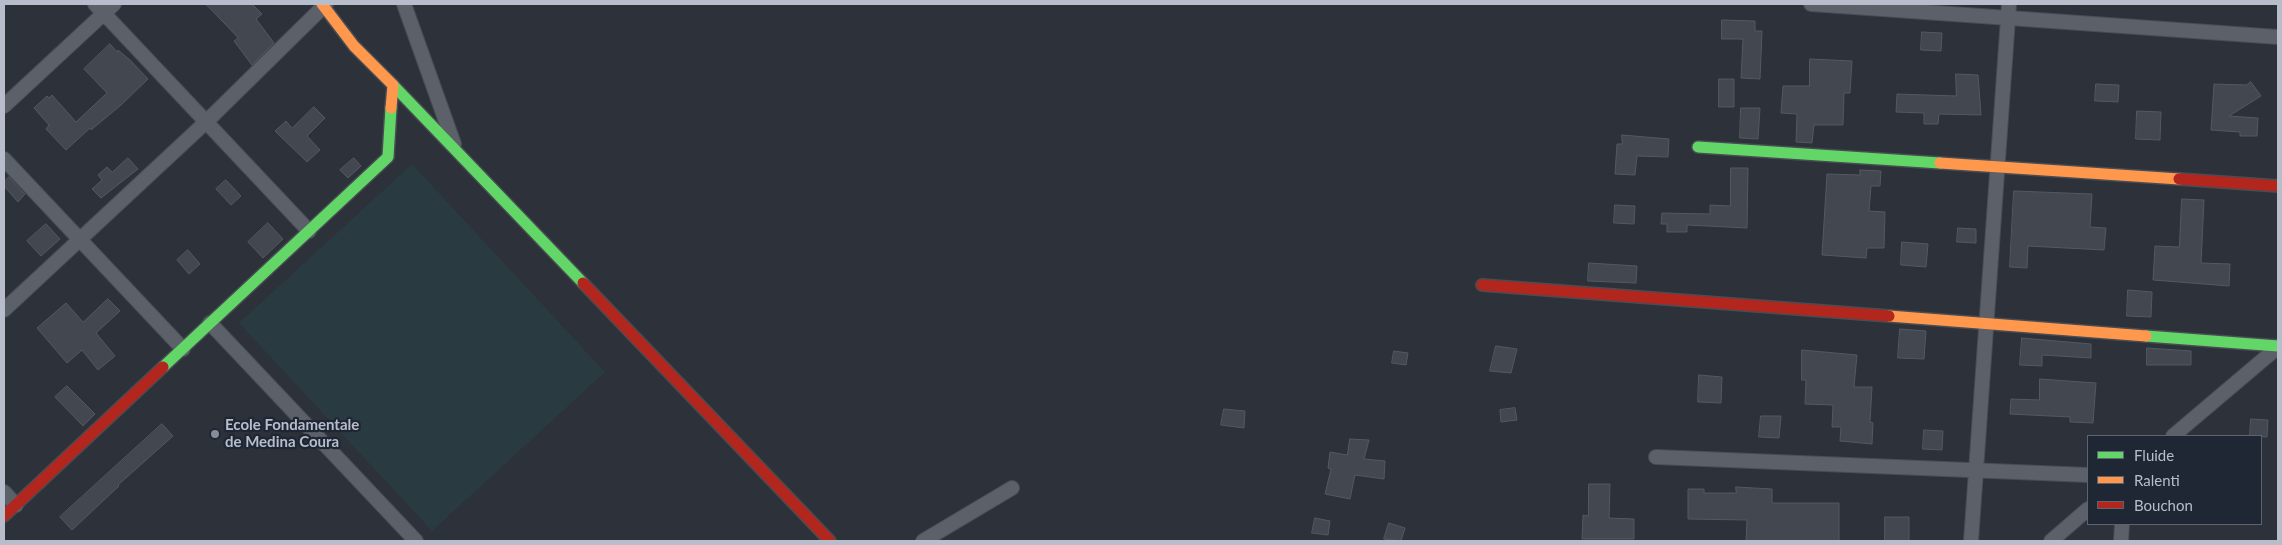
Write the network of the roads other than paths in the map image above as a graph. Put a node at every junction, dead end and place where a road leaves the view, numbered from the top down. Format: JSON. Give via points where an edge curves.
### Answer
{"nodes":[{"id":1,"x":404,"y":4,"type":"edge"},
{"id":2,"x":1812,"y":4,"type":"edge"},
{"id":3,"x":2009,"y":4,"type":"edge"},
{"id":4,"x":324,"y":5,"type":"edge"},
{"id":5,"x":104,"y":7,"type":"edge"},
{"id":6,"x":2008,"y":19,"type":"junction"},
{"id":7,"x":2278,"y":37,"type":"edge"},
{"id":8,"x":393,"y":85,"type":"junction"},
{"id":9,"x":4,"y":106,"type":"edge"},
{"id":10,"x":206,"y":122,"type":"junction"},
{"id":11,"x":1698,"y":147,"type":"dead end"},
{"id":12,"x":456,"y":151,"type":"junction"},
{"id":13,"x":4,"y":159,"type":"edge"},
{"id":14,"x":1998,"y":167,"type":"junction"},
{"id":15,"x":2278,"y":186,"type":"edge"},
{"id":16,"x":309,"y":231,"type":"junction"},
{"id":17,"x":80,"y":240,"type":"junction"},
{"id":18,"x":1482,"y":285,"type":"dead end"},
{"id":19,"x":4,"y":310,"type":"edge"},
{"id":20,"x":1987,"y":323,"type":"junction"},
{"id":21,"x":210,"y":324,"type":"junction"},
{"id":22,"x":2278,"y":346,"type":"edge"},
{"id":23,"x":183,"y":349,"type":"junction"},
{"id":24,"x":2174,"y":435,"type":"edge"},
{"id":25,"x":1656,"y":457,"type":"dead end"},
{"id":26,"x":1976,"y":470,"type":"junction"},
{"id":27,"x":2087,"y":475,"type":"edge"},
{"id":28,"x":1012,"y":488,"type":"dead end"},
{"id":29,"x":4,"y":492,"type":"edge"},
{"id":30,"x":16,"y":505,"type":"junction"},
{"id":31,"x":2087,"y":510,"type":"edge"},
{"id":32,"x":4,"y":516,"type":"edge"},
{"id":33,"x":2122,"y":525,"type":"edge"},
{"id":34,"x":416,"y":541,"type":"edge"},
{"id":35,"x":830,"y":541,"type":"edge"},
{"id":36,"x":923,"y":541,"type":"edge"},
{"id":37,"x":1971,"y":541,"type":"edge"},
{"id":38,"x":2051,"y":541,"type":"edge"},
{"id":39,"x":2120,"y":541,"type":"edge"}],
"edges":[{"from":1,"to":12,"type":"street"},
{"from":2,"to":6,"type":"street"},
{"from":3,"to":6,"type":"street"},
{"from":4,"to":8,"type":"street","via":[[354,46]]},
{"from":4,"to":10,"type":"street"},
{"from":5,"to":9,"type":"street"},
{"from":5,"to":10,"type":"street"},
{"from":6,"to":7,"type":"street"},
{"from":6,"to":14,"type":"street"},
{"from":8,"to":12,"type":"street"},
{"from":8,"to":16,"type":"street","via":[[388,157]]},
{"from":10,"to":16,"type":"street"},
{"from":10,"to":17,"type":"street"},
{"from":11,"to":14,"type":"street"},
{"from":12,"to":35,"type":"street"},
{"from":13,"to":17,"type":"street"},
{"from":14,"to":15,"type":"street"},
{"from":14,"to":20,"type":"street"},
{"from":16,"to":21,"type":"street"},
{"from":17,"to":19,"type":"street"},
{"from":17,"to":23,"type":"street"},
{"from":18,"to":20,"type":"street"},
{"from":20,"to":22,"type":"street"},
{"from":20,"to":26,"type":"street"},
{"from":21,"to":23,"type":"street"},
{"from":21,"to":34,"type":"street"},
{"from":22,"to":24,"type":"street"},
{"from":23,"to":30,"type":"street"},
{"from":25,"to":26,"type":"street"},
{"from":26,"to":27,"type":"street"},
{"from":26,"to":37,"type":"street"},
{"from":28,"to":36,"type":"street"},
{"from":29,"to":30,"type":"street"},
{"from":30,"to":32,"type":"street"},
{"from":31,"to":38,"type":"street"},
{"from":33,"to":39,"type":"street"}]}
